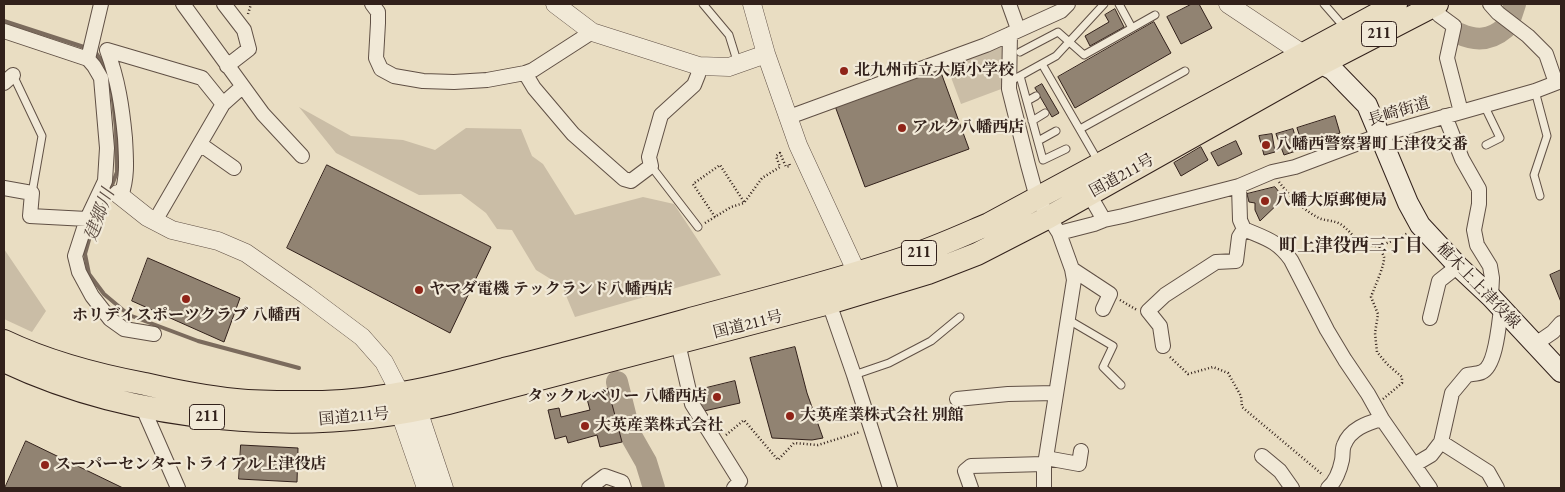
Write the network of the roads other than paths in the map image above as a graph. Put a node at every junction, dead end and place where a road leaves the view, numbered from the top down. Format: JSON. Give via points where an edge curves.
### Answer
{"nodes":[{"id":1,"x":101,"y":4,"type":"edge"},
{"id":2,"x":182,"y":4,"type":"edge"},
{"id":3,"x":224,"y":4,"type":"edge"},
{"id":4,"x":372,"y":4,"type":"edge"},
{"id":5,"x":555,"y":4,"type":"edge"},
{"id":6,"x":703,"y":4,"type":"edge"},
{"id":7,"x":752,"y":4,"type":"edge"},
{"id":8,"x":1009,"y":4,"type":"edge"},
{"id":9,"x":1068,"y":4,"type":"edge"},
{"id":10,"x":1104,"y":4,"type":"edge"},
{"id":11,"x":1119,"y":4,"type":"edge"},
{"id":12,"x":1228,"y":4,"type":"edge"},
{"id":13,"x":1324,"y":4,"type":"edge"},
{"id":14,"x":1435,"y":4,"type":"edge"},
{"id":15,"x":1490,"y":4,"type":"edge"},
{"id":16,"x":1387,"y":6,"type":"edge"},
{"id":17,"x":1155,"y":15,"type":"dead end"},
{"id":18,"x":1132,"y":28,"type":"junction"},
{"id":19,"x":1346,"y":30,"type":"junction"},
{"id":20,"x":4,"y":31,"type":"edge"},
{"id":21,"x":592,"y":32,"type":"junction"},
{"id":22,"x":1014,"y":32,"type":"junction"},
{"id":23,"x":1069,"y":42,"type":"junction"},
{"id":24,"x":1020,"y":52,"type":"dead end"},
{"id":25,"x":766,"y":54,"type":"junction"},
{"id":26,"x":88,"y":58,"type":"junction"},
{"id":27,"x":1312,"y":59,"type":"junction"},
{"id":28,"x":738,"y":64,"type":"junction"},
{"id":29,"x":1042,"y":64,"type":"junction"},
{"id":30,"x":227,"y":66,"type":"junction"},
{"id":31,"x":698,"y":66,"type":"junction"},
{"id":32,"x":1185,"y":71,"type":"dead end"},
{"id":33,"x":525,"y":73,"type":"junction"},
{"id":34,"x":116,"y":74,"type":"junction"},
{"id":35,"x":101,"y":78,"type":"junction"},
{"id":36,"x":8,"y":79,"type":"edge"},
{"id":37,"x":1014,"y":79,"type":"junction"},
{"id":38,"x":1559,"y":82,"type":"edge"},
{"id":39,"x":242,"y":87,"type":"junction"},
{"id":40,"x":1535,"y":91,"type":"junction"},
{"id":41,"x":1036,"y":96,"type":"dead end"},
{"id":42,"x":1027,"y":101,"type":"junction"},
{"id":43,"x":224,"y":104,"type":"junction"},
{"id":44,"x":1484,"y":105,"type":"junction"},
{"id":45,"x":1461,"y":112,"type":"junction"},
{"id":46,"x":1045,"y":113,"type":"dead end"},
{"id":47,"x":1445,"y":116,"type":"junction"},
{"id":48,"x":789,"y":117,"type":"junction"},
{"id":49,"x":1032,"y":121,"type":"junction"},
{"id":50,"x":1080,"y":129,"type":"junction"},
{"id":51,"x":1056,"y":131,"type":"dead end"},
{"id":52,"x":1380,"y":136,"type":"junction"},
{"id":53,"x":1038,"y":141,"type":"junction"},
{"id":54,"x":200,"y":144,"type":"junction"},
{"id":55,"x":1486,"y":145,"type":"dead end"},
{"id":56,"x":1066,"y":149,"type":"dead end"},
{"id":57,"x":302,"y":156,"type":"dead end"},
{"id":58,"x":1100,"y":164,"type":"junction"},
{"id":59,"x":651,"y":166,"type":"junction"},
{"id":60,"x":234,"y":168,"type":"dead end"},
{"id":61,"x":1240,"y":186,"type":"junction"},
{"id":62,"x":4,"y":188,"type":"edge"},
{"id":63,"x":113,"y":189,"type":"junction"},
{"id":64,"x":32,"y":193,"type":"junction"},
{"id":65,"x":1089,"y":194,"type":"junction"},
{"id":66,"x":1540,"y":196,"type":"dead end"},
{"id":67,"x":1037,"y":198,"type":"junction"},
{"id":68,"x":87,"y":219,"type":"junction"},
{"id":69,"x":1104,"y":220,"type":"junction"},
{"id":70,"x":155,"y":221,"type":"junction"},
{"id":71,"x":1054,"y":225,"type":"junction"},
{"id":72,"x":698,"y":227,"type":"road end"},
{"id":73,"x":1244,"y":229,"type":"junction"},
{"id":74,"x":1458,"y":266,"type":"junction"},
{"id":75,"x":1072,"y":269,"type":"junction"},
{"id":76,"x":861,"y":283,"type":"junction"},
{"id":77,"x":1496,"y":303,"type":"junction"},
{"id":78,"x":829,"y":304,"type":"junction"},
{"id":79,"x":1103,"y":309,"type":"dead end"},
{"id":80,"x":960,"y":317,"type":"dead end"},
{"id":81,"x":1430,"y":318,"type":"dead end"},
{"id":82,"x":1067,"y":319,"type":"junction"},
{"id":83,"x":1561,"y":323,"type":"edge"},
{"id":84,"x":154,"y":334,"type":"dead end"},
{"id":85,"x":4,"y":341,"type":"edge"},
{"id":86,"x":678,"y":343,"type":"junction"},
{"id":87,"x":1534,"y":345,"type":"junction"},
{"id":88,"x":1163,"y":346,"type":"road end"},
{"id":89,"x":4,"y":361,"type":"edge"},
{"id":90,"x":1561,"y":372,"type":"edge"},
{"id":91,"x":854,"y":375,"type":"junction"},
{"id":92,"x":1121,"y":384,"type":"dead end"},
{"id":93,"x":1056,"y":392,"type":"junction"},
{"id":94,"x":957,"y":399,"type":"dead end"},
{"id":95,"x":406,"y":405,"type":"junction"},
{"id":96,"x":142,"y":406,"type":"junction"},
{"id":97,"x":1382,"y":419,"type":"junction"},
{"id":98,"x":1441,"y":442,"type":"junction"},
{"id":99,"x":1262,"y":456,"type":"dead end"},
{"id":100,"x":1045,"y":461,"type":"junction"},
{"id":101,"x":1079,"y":463,"type":"dead end"},
{"id":102,"x":1414,"y":465,"type":"junction"},
{"id":103,"x":1331,"y":486,"type":"edge"},
{"id":104,"x":178,"y":488,"type":"edge"},
{"id":105,"x":426,"y":488,"type":"edge"},
{"id":106,"x":444,"y":488,"type":"edge"},
{"id":107,"x":589,"y":488,"type":"edge"},
{"id":108,"x":624,"y":488,"type":"edge"},
{"id":109,"x":734,"y":488,"type":"edge"},
{"id":110,"x":890,"y":488,"type":"edge"},
{"id":111,"x":971,"y":488,"type":"edge"},
{"id":112,"x":1044,"y":488,"type":"edge"},
{"id":113,"x":1292,"y":488,"type":"edge"},
{"id":114,"x":1430,"y":488,"type":"edge"},
{"id":115,"x":1498,"y":488,"type":"edge"}],
"edges":[{"from":1,"to":26,"type":"street"},
{"from":2,"to":30,"type":"street"},
{"from":3,"to":30,"type":"street","via":[[244,30],[250,49]]},
{"from":4,"to":33,"type":"street","via":[[378,12],[376,58],[381,69],[394,76],[454,82]]},
{"from":5,"to":21,"type":"street"},
{"from":6,"to":28,"type":"lane","via":[[729,35]]},
{"from":7,"to":25,"type":"street"},
{"from":8,"to":22,"type":"street"},
{"from":9,"to":22,"type":"street","via":[[1061,11]]},
{"from":10,"to":23,"type":"lane"},
{"from":11,"to":18,"type":"lane"},
{"from":12,"to":27,"type":"street"},
{"from":13,"to":19,"type":"lane"},
{"from":14,"to":27,"type":"highway","name":"国道211号","number":"211"},
{"from":14,"to":45,"type":"street","via":[[1439,15],[1454,26],[1447,58]]},
{"from":15,"to":38,"type":"street","via":[[1546,54]]},
{"from":16,"to":19,"type":"highway","name":"国道211号","number":"211"},
{"from":17,"to":18,"type":"lane"},
{"from":18,"to":23,"type":"lane","via":[[1084,56]]},
{"from":19,"to":27,"type":"highway","name":"国道211号","number":"211"},
{"from":20,"to":26,"type":"street"},
{"from":21,"to":31,"type":"street"},
{"from":21,"to":33,"type":"street"},
{"from":22,"to":37,"type":"street"},
{"from":22,"to":48,"type":"street"},
{"from":23,"to":24,"type":"lane","via":[[1058,32]]},
{"from":23,"to":29,"type":"lane","via":[[1056,56]]},
{"from":25,"to":28,"type":"street"},
{"from":25,"to":48,"type":"street"},
{"from":26,"to":35,"type":"street"},
{"from":27,"to":52,"type":"main road","name":"植木上上津役線","via":[[1333,70],[1367,104]]},
{"from":27,"to":58,"type":"highway","name":"国道211号","number":"211"},
{"from":27,"to":65,"type":"highway","name":"国道211号","number":"211","via":[[1177,146]]},
{"from":28,"to":31,"type":"street"},
{"from":29,"to":37,"type":"lane"},
{"from":29,"to":50,"type":"lane"},
{"from":30,"to":39,"type":"street"},
{"from":31,"to":59,"type":"street","via":[[694,84],[661,115],[650,157]]},
{"from":32,"to":50,"type":"lane"},
{"from":33,"to":59,"type":"street","via":[[573,134],[624,179],[631,180]]},
{"from":34,"to":35,"type":"street"},
{"from":34,"to":43,"type":"street","via":[[107,50],[202,78]]},
{"from":34,"to":63,"type":"street","via":[[127,161],[126,183]]},
{"from":35,"to":63,"type":"street"},
{"from":36,"to":64,"type":"lane","via":[[42,136]]},
{"from":37,"to":42,"type":"lane"},
{"from":37,"to":67,"type":"street","via":[[1011,98]]},
{"from":38,"to":40,"type":"street","name":"長崎街道"},
{"from":39,"to":43,"type":"street"},
{"from":39,"to":57,"type":"street"},
{"from":40,"to":44,"type":"street","name":"長崎街道"},
{"from":40,"to":66,"type":"lane","via":[[1547,136],[1534,175]]},
{"from":41,"to":42,"type":"lane"},
{"from":42,"to":49,"type":"lane"},
{"from":43,"to":54,"type":"street"},
{"from":44,"to":45,"type":"street","name":"長崎街道"},
{"from":44,"to":55,"type":"lane","via":[[1500,138]]},
{"from":45,"to":47,"type":"street","name":"長崎街道"},
{"from":46,"to":49,"type":"lane"},
{"from":47,"to":52,"type":"street","name":"長崎街道"},
{"from":47,"to":77,"type":"street","via":[[1462,159],[1479,189],[1474,230],[1477,246],[1490,266]]},
{"from":48,"to":76,"type":"street","via":[[798,145]]},
{"from":49,"to":53,"type":"lane"},
{"from":50,"to":58,"type":"lane"},
{"from":51,"to":53,"type":"lane"},
{"from":52,"to":61,"type":"street","name":"長崎街道"},
{"from":52,"to":74,"type":"main road","name":"植木上上津役線","via":[[1420,225]]},
{"from":53,"to":56,"type":"lane","via":[[1043,160]]},
{"from":54,"to":60,"type":"street"},
{"from":54,"to":70,"type":"street"},
{"from":58,"to":67,"type":"highway","name":"国道211号","number":"211"},
{"from":59,"to":72,"type":"lane"},
{"from":61,"to":69,"type":"street","name":"長崎街道"},
{"from":61,"to":73,"type":"street","via":[[1240,220]]},
{"from":62,"to":64,"type":"street"},
{"from":63,"to":68,"type":"street"},
{"from":63,"to":70,"type":"street"},
{"from":64,"to":68,"type":"street","via":[[30,216]]},
{"from":65,"to":69,"type":"street"},
{"from":65,"to":71,"type":"highway","name":"国道211号","number":"211"},
{"from":67,"to":71,"type":"street"},
{"from":67,"to":76,"type":"highway","name":"国道211号","number":"211","via":[[989,224],[904,258]]},
{"from":68,"to":84,"type":"street","via":[[75,256],[79,272],[92,296],[110,319],[124,330]]},
{"from":69,"to":71,"type":"street","name":"長崎街道","via":[[1094,224]]},
{"from":70,"to":95,"type":"street","via":[[172,230],[218,241],[246,253],[298,289],[362,337],[384,362]]},
{"from":71,"to":75,"type":"street"},
{"from":71,"to":76,"type":"highway","name":"国道211号","number":"211","via":[[928,274]]},
{"from":73,"to":88,"type":"street","via":[[1239,237],[1236,261],[1216,262],[1165,295],[1148,311],[1160,326]]},
{"from":73,"to":97,"type":"street","via":[[1273,241],[1284,250],[1326,330]]},
{"from":74,"to":77,"type":"main road","name":"植木上上津役線"},
{"from":74,"to":81,"type":"street","via":[[1439,281]]},
{"from":75,"to":79,"type":"street","via":[[1110,294]]},
{"from":75,"to":82,"type":"street","via":[[1073,293]]},
{"from":76,"to":78,"type":"highway","name":"国道211号","number":"211"},
{"from":76,"to":95,"type":"highway","name":"国道211号","number":"211","via":[[436,386]]},
{"from":77,"to":87,"type":"main road","name":"植木上上津役線"},
{"from":77,"to":98,"type":"street","via":[[1497,336],[1491,364],[1482,372],[1466,375],[1452,393]]},
{"from":78,"to":86,"type":"highway","name":"国道211号","number":"211"},
{"from":78,"to":91,"type":"street"},
{"from":80,"to":91,"type":"lane","via":[[931,341],[889,363]]},
{"from":82,"to":92,"type":"lane","via":[[1113,346],[1103,367]]},
{"from":82,"to":93,"type":"street"},
{"from":83,"to":87,"type":"street"},
{"from":85,"to":95,"type":"highway","name":"国道211号","number":"211","via":[[65,364],[189,393],[271,402],[325,402],[374,397]]},
{"from":86,"to":95,"type":"highway","name":"国道211号","number":"211"},
{"from":86,"to":109,"type":"street","via":[[692,404],[740,481]]},
{"from":87,"to":90,"type":"main road","name":"植木上上津役線"},
{"from":89,"to":96,"type":"highway","name":"国道211号","number":"211","via":[[77,390]]},
{"from":91,"to":110,"type":"street"},
{"from":93,"to":94,"type":"street"},
{"from":93,"to":100,"type":"street"},
{"from":95,"to":96,"type":"highway","name":"国道211号","number":"211","via":[[333,420],[281,421],[220,418]]},
{"from":95,"to":105,"type":"street"},
{"from":95,"to":106,"type":"street"},
{"from":96,"to":104,"type":"street"},
{"from":97,"to":102,"type":"street"},
{"from":97,"to":103,"type":"street","via":[[1366,423],[1352,433],[1344,444],[1342,463]]},
{"from":98,"to":102,"type":"street","via":[[1431,455]]},
{"from":98,"to":115,"type":"street","via":[[1488,472]]},
{"from":99,"to":113,"type":"street","via":[[1280,471]]},
{"from":100,"to":101,"type":"street"},
{"from":100,"to":111,"type":"street","via":[[971,466],[965,471]]},
{"from":100,"to":112,"type":"street"},
{"from":102,"to":114,"type":"street"},
{"from":107,"to":108,"type":"street","via":[[605,476],[622,482]]}]}
